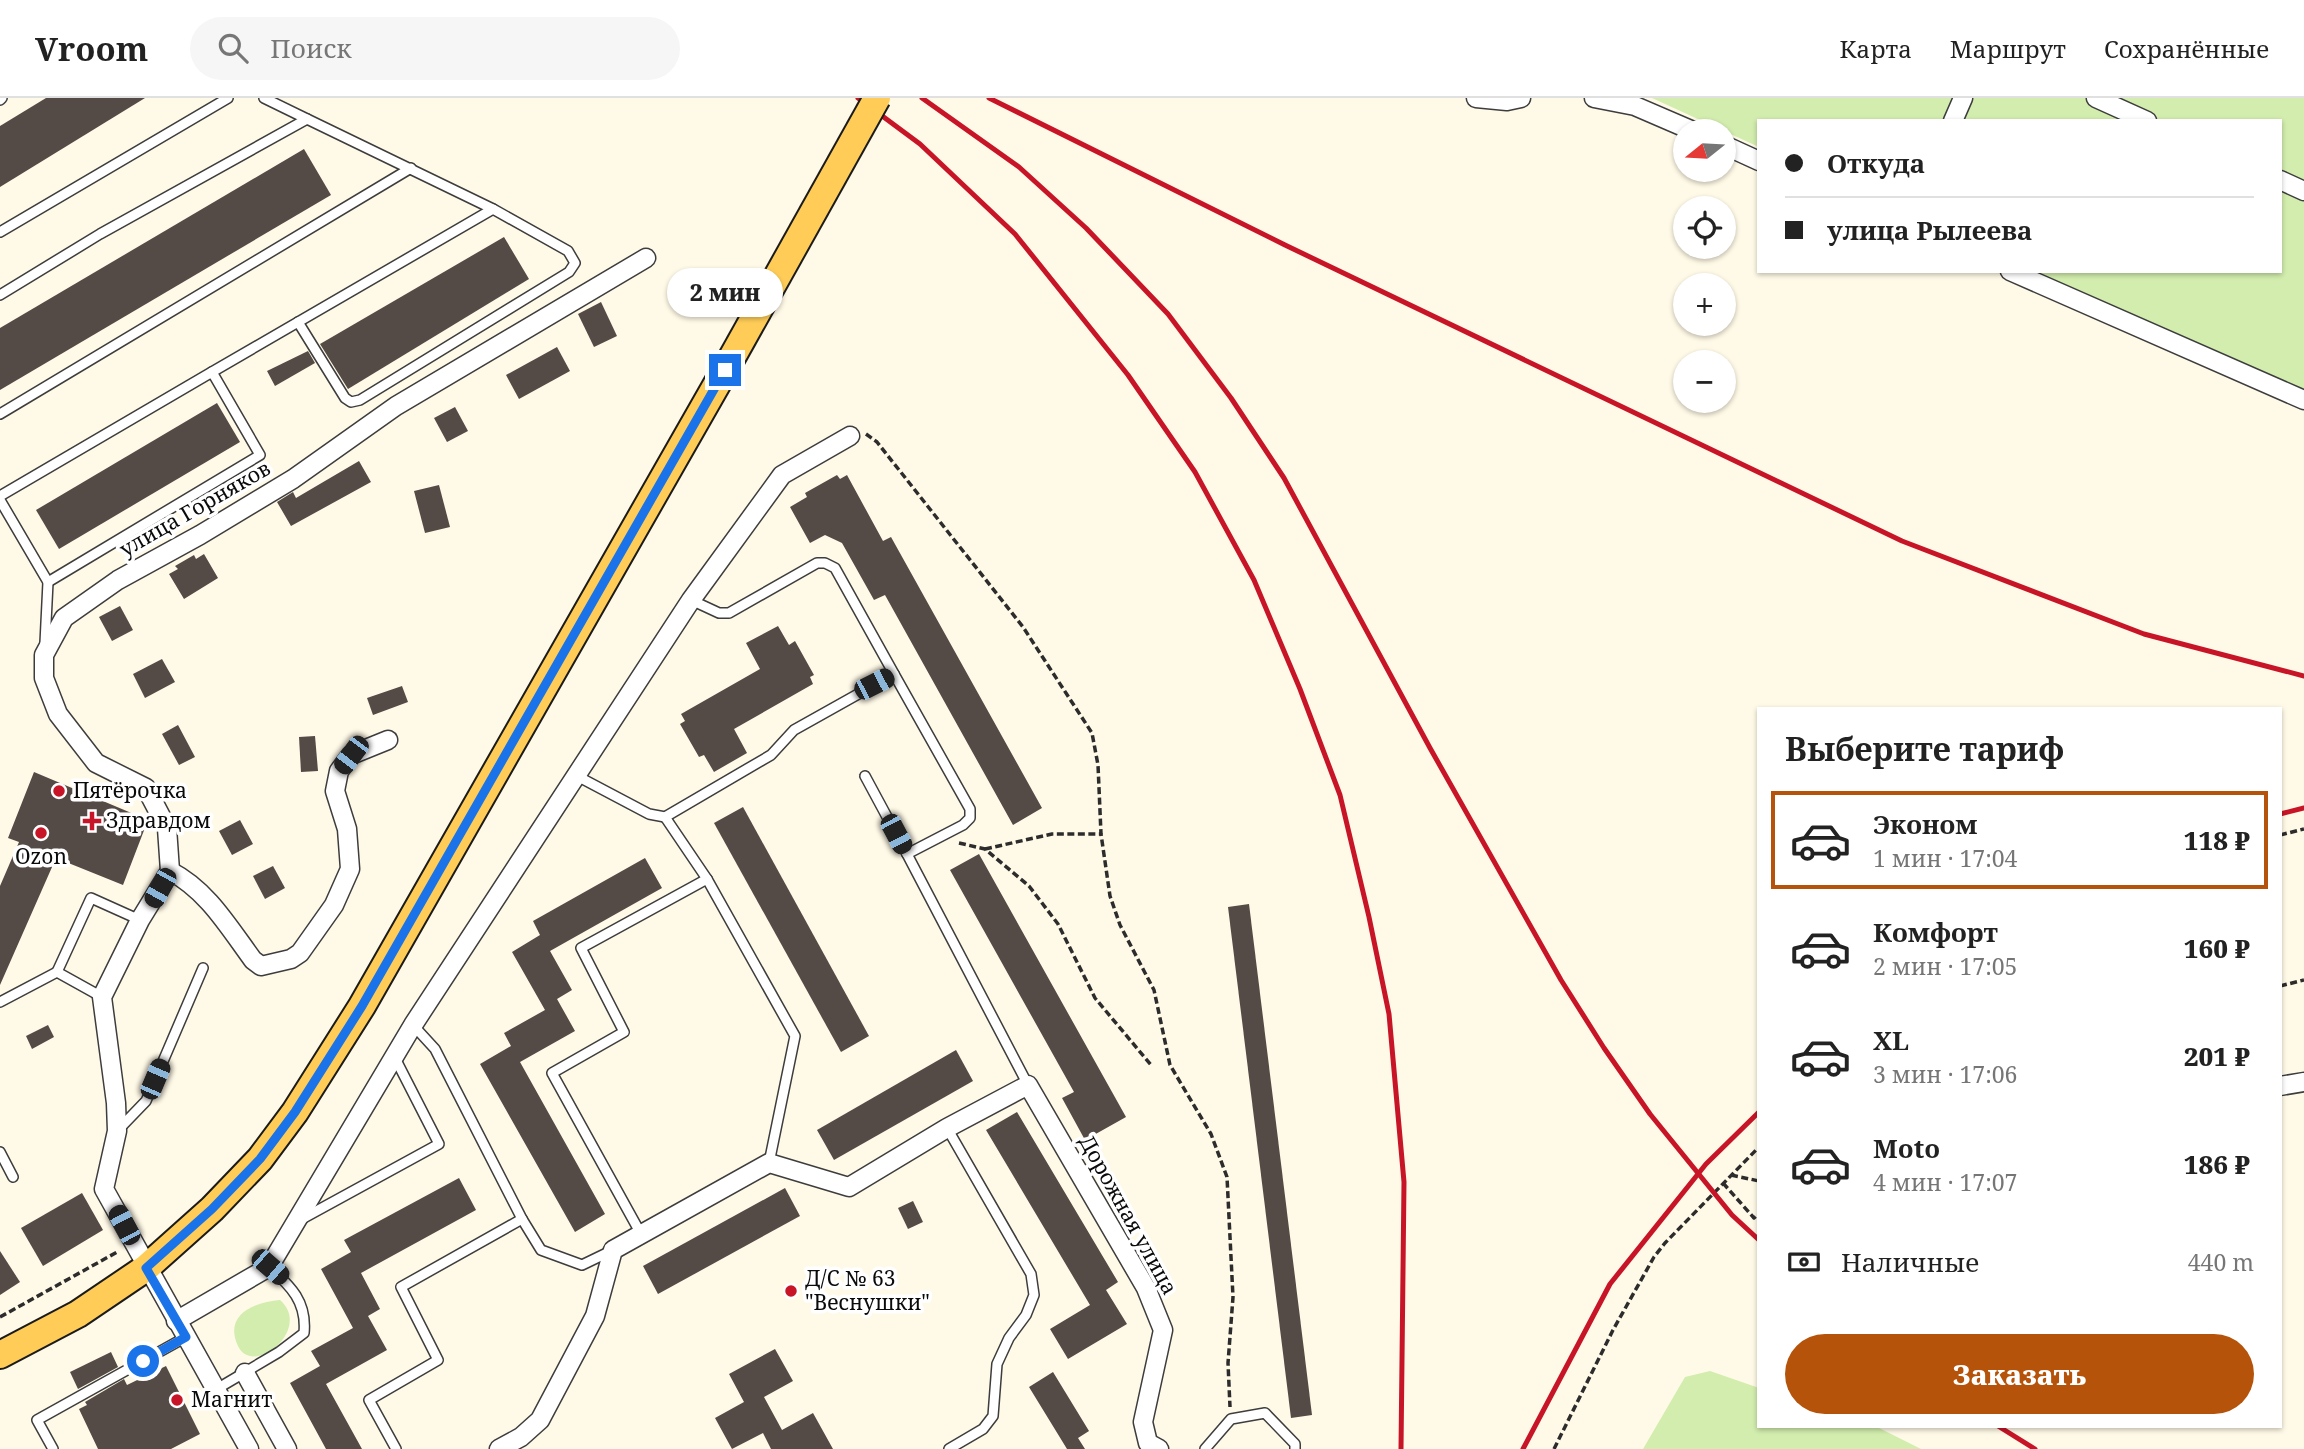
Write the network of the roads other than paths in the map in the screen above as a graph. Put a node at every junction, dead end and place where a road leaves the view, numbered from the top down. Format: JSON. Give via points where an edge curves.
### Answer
{"nodes":[{"id":1,"x":228,"y":98,"type":"edge"},
{"id":2,"x":264,"y":98,"type":"edge"},
{"id":3,"x":877,"y":98,"type":"edge"},
{"id":4,"x":1476,"y":98,"type":"edge"},
{"id":5,"x":1521,"y":98,"type":"edge"},
{"id":6,"x":1594,"y":98,"type":"edge"},
{"id":7,"x":1964,"y":98,"type":"edge"},
{"id":8,"x":2096,"y":98,"type":"edge"},
{"id":9,"x":307,"y":119,"type":"junction"},
{"id":10,"x":1954,"y":119,"type":"edge"},
{"id":11,"x":2143,"y":119,"type":"edge"},
{"id":12,"x":1673,"y":122,"type":"edge"},
{"id":13,"x":1736,"y":150,"type":"edge"},
{"id":14,"x":1757,"y":160,"type":"edge"},
{"id":15,"x":411,"y":168,"type":"junction"},
{"id":16,"x":2282,"y":181,"type":"edge"},
{"id":17,"x":2304,"y":191,"type":"edge"},
{"id":18,"x":493,"y":209,"type":"junction"},
{"id":19,"x":0,"y":232,"type":"edge"},
{"id":20,"x":646,"y":258,"type":"dead end"},
{"id":21,"x":2015,"y":273,"type":"edge"},
{"id":22,"x":0,"y":295,"type":"edge"},
{"id":23,"x":298,"y":322,"type":"junction"},
{"id":24,"x":212,"y":372,"type":"junction"},
{"id":25,"x":2304,"y":400,"type":"edge"},
{"id":26,"x":0,"y":414,"type":"edge"},
{"id":27,"x":850,"y":436,"type":"road end"},
{"id":28,"x":0,"y":498,"type":"edge"},
{"id":29,"x":48,"y":582,"type":"junction"},
{"id":30,"x":691,"y":600,"type":"junction"},
{"id":31,"x":44,"y":655,"type":"junction"},
{"id":32,"x":894,"y":674,"type":"junction"},
{"id":33,"x":388,"y":740,"type":"dead end"},
{"id":34,"x":577,"y":776,"type":"junction"},
{"id":35,"x":864,"y":776,"type":"dead end"},
{"id":36,"x":665,"y":817,"type":"junction"},
{"id":37,"x":907,"y":854,"type":"junction"},
{"id":38,"x":170,"y":871,"type":"junction"},
{"id":39,"x":707,"y":879,"type":"junction"},
{"id":40,"x":145,"y":913,"type":"junction"},
{"id":41,"x":202,"y":968,"type":"dead end"},
{"id":42,"x":57,"y":972,"type":"junction"},
{"id":43,"x":102,"y":998,"type":"junction"},
{"id":44,"x":0,"y":1002,"type":"edge"},
{"id":45,"x":413,"y":1025,"type":"junction"},
{"id":46,"x":394,"y":1056,"type":"junction"},
{"id":47,"x":2304,"y":1082,"type":"edge"},
{"id":48,"x":1028,"y":1084,"type":"junction"},
{"id":49,"x":2282,"y":1086,"type":"edge"},
{"id":50,"x":947,"y":1128,"type":"junction"},
{"id":51,"x":117,"y":1131,"type":"junction"},
{"id":52,"x":0,"y":1152,"type":"edge"},
{"id":53,"x":769,"y":1163,"type":"junction"},
{"id":54,"x":13,"y":1177,"type":"dead end"},
{"id":55,"x":522,"y":1219,"type":"junction"},
{"id":56,"x":296,"y":1223,"type":"junction"},
{"id":57,"x":641,"y":1234,"type":"junction"},
{"id":58,"x":612,"y":1250,"type":"junction"},
{"id":59,"x":270,"y":1267,"type":"junction"},
{"id":60,"x":146,"y":1268,"type":"junction"},
{"id":61,"x":176,"y":1321,"type":"junction"},
{"id":62,"x":186,"y":1337,"type":"junction"},
{"id":63,"x":0,"y":1354,"type":"edge"},
{"id":64,"x":245,"y":1373,"type":"junction"},
{"id":65,"x":215,"y":1390,"type":"junction"},
{"id":66,"x":52,"y":1449,"type":"edge"},
{"id":67,"x":248,"y":1449,"type":"edge"},
{"id":68,"x":287,"y":1449,"type":"edge"},
{"id":69,"x":396,"y":1449,"type":"edge"},
{"id":70,"x":499,"y":1449,"type":"edge"},
{"id":71,"x":949,"y":1449,"type":"edge"},
{"id":72,"x":1159,"y":1449,"type":"edge"},
{"id":73,"x":1205,"y":1449,"type":"edge"},
{"id":74,"x":1295,"y":1449,"type":"edge"}],
"edges":[{"from":1,"to":19,"type":"lane"},
{"from":2,"to":9,"type":"lane"},
{"from":3,"to":60,"type":"main road","bridge":true,"via":[[362,1006],[260,1159]]},
{"from":4,"to":5,"type":"street"},
{"from":6,"to":12,"type":"street","via":[[1635,106]]},
{"from":7,"to":10,"type":"street"},
{"from":8,"to":11,"type":"street"},
{"from":9,"to":15,"type":"lane"},
{"from":9,"to":22,"type":"lane","via":[[100,233]]},
{"from":13,"to":14,"type":"street"},
{"from":15,"to":18,"type":"lane"},
{"from":15,"to":26,"type":"lane"},
{"from":16,"to":17,"type":"street"},
{"from":18,"to":23,"type":"lane"},
{"from":18,"to":23,"type":"lane","via":[[568,251],[575,263],[569,272],[351,402]]},
{"from":20,"to":31,"type":"street","name":"улица Горняков","via":[[396,406],[281,486],[118,580],[64,618]]},
{"from":21,"to":25,"type":"street"},
{"from":23,"to":24,"type":"lane"},
{"from":24,"to":28,"type":"lane"},
{"from":24,"to":29,"type":"lane","via":[[260,455]]},
{"from":27,"to":30,"type":"street","via":[[782,475]]},
{"from":28,"to":29,"type":"lane"},
{"from":29,"to":31,"type":"lane"},
{"from":30,"to":32,"type":"lane","via":[[729,613],[817,563],[825,563],[835,568]]},
{"from":30,"to":34,"type":"street"},
{"from":31,"to":38,"type":"street","via":[[44,678],[58,714],[96,763],[146,788],[167,828]]},
{"from":32,"to":36,"type":"lane","via":[[794,730],[771,755]]},
{"from":32,"to":37,"type":"lane","via":[[970,809],[970,818],[963,825]]},
{"from":33,"to":38,"type":"street","via":[[351,755],[339,771],[335,791],[346,829],[350,869],[334,905],[291,959],[261,966],[210,902],[188,880]]},
{"from":34,"to":36,"type":"lane","via":[[649,814]]},
{"from":34,"to":45,"type":"street"},
{"from":35,"to":37,"type":"lane"},
{"from":36,"to":39,"type":"lane"},
{"from":37,"to":48,"type":"lane"},
{"from":38,"to":40,"type":"street"},
{"from":39,"to":53,"type":"lane","via":[[795,1036]]},
{"from":39,"to":57,"type":"lane","via":[[581,947],[624,1032],[552,1073]]},
{"from":40,"to":42,"type":"lane","via":[[91,898]]},
{"from":40,"to":43,"type":"street"},
{"from":41,"to":51,"type":"lane","via":[[146,1101]]},
{"from":42,"to":43,"type":"lane"},
{"from":42,"to":44,"type":"lane"},
{"from":43,"to":51,"type":"street"},
{"from":45,"to":46,"type":"street"},
{"from":45,"to":55,"type":"lane","via":[[435,1049]]},
{"from":46,"to":56,"type":"street"},
{"from":46,"to":56,"type":"lane","via":[[439,1144]]},
{"from":47,"to":49,"type":"street"},
{"from":48,"to":50,"type":"street"},
{"from":48,"to":72,"type":"street","name":"Дорожная улица","via":[[1146,1288],[1163,1330],[1143,1422],[1148,1443]]},
{"from":50,"to":53,"type":"street","via":[[849,1187]]},
{"from":50,"to":71,"type":"lane","via":[[1031,1274],[1034,1295],[997,1364],[993,1416],[983,1429]]},
{"from":51,"to":60,"type":"street","via":[[104,1189]]},
{"from":52,"to":54,"type":"lane"},
{"from":53,"to":57,"type":"street"},
{"from":55,"to":58,"type":"lane","via":[[541,1250],[582,1265]]},
{"from":55,"to":69,"type":"lane","via":[[401,1287],[438,1360],[369,1399]]},
{"from":56,"to":59,"type":"street"},
{"from":57,"to":58,"type":"street"},
{"from":58,"to":70,"type":"street","via":[[595,1316],[540,1420]]},
{"from":59,"to":61,"type":"street"},
{"from":59,"to":64,"type":"lane","via":[[291,1286],[306,1318],[304,1333]]},
{"from":60,"to":61,"type":"street"},
{"from":60,"to":63,"type":"main road","via":[[78,1314]]},
{"from":61,"to":62,"type":"street"},
{"from":62,"to":65,"type":"street"},
{"from":62,"to":66,"type":"lane","via":[[37,1420]]},
{"from":64,"to":65,"type":"lane"},
{"from":64,"to":68,"type":"street"},
{"from":65,"to":67,"type":"street"},
{"from":73,"to":74,"type":"lane","via":[[1231,1419],[1265,1413]]}]}
